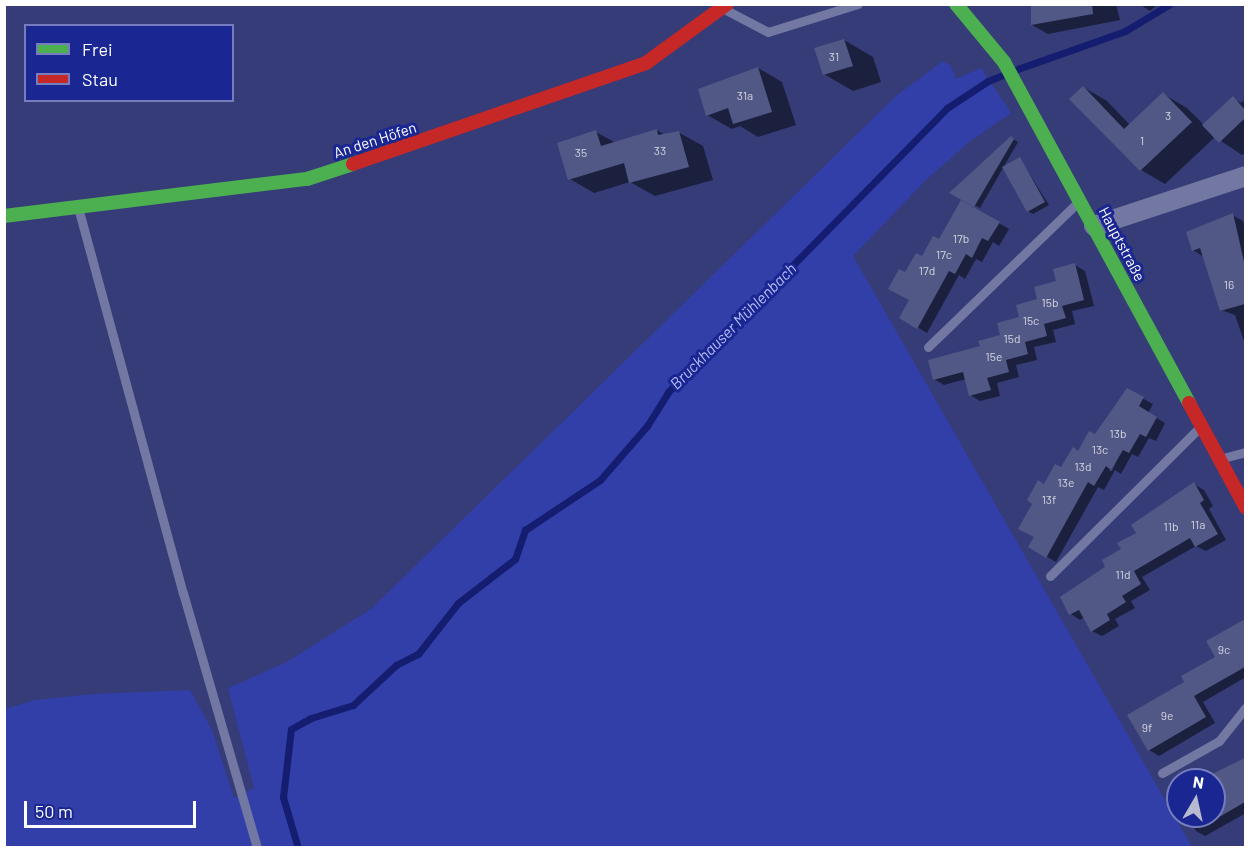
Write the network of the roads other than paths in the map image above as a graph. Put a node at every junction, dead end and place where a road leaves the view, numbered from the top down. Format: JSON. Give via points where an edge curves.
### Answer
{"nodes":[{"id":1,"x":858,"y":4,"type":"edge"},
{"id":2,"x":725,"y":7,"type":"edge"},
{"id":3,"x":963,"y":7,"type":"edge"},
{"id":4,"x":1245,"y":176,"type":"edge"},
{"id":5,"x":1080,"y":200,"type":"junction"},
{"id":6,"x":78,"y":208,"type":"junction"},
{"id":7,"x":4,"y":216,"type":"edge"},
{"id":8,"x":1094,"y":226,"type":"junction"},
{"id":9,"x":928,"y":347,"type":"dead end"},
{"id":10,"x":1201,"y":426,"type":"junction"},
{"id":11,"x":1245,"y":452,"type":"edge"},
{"id":12,"x":1218,"y":460,"type":"junction"},
{"id":13,"x":1245,"y":508,"type":"edge"},
{"id":14,"x":1050,"y":576,"type":"dead end"},
{"id":15,"x":1245,"y":707,"type":"edge"},
{"id":16,"x":1162,"y":773,"type":"dead end"},
{"id":17,"x":257,"y":848,"type":"edge"}],
"edges":[{"from":1,"to":2,"type":"lane","via":[[768,32]]},
{"from":2,"to":6,"type":"street","name":"An den Höfen","via":[[646,63],[468,128],[307,179]]},
{"from":3,"to":5,"type":"street","name":"Hauptstraße","via":[[1004,62]]},
{"from":4,"to":8,"type":"street"},
{"from":5,"to":8,"type":"street","name":"Hauptstraße"},
{"from":5,"to":9,"type":"lane"},
{"from":6,"to":7,"type":"street","name":"An den Höfen"},
{"from":6,"to":17,"type":"lane"},
{"from":8,"to":10,"type":"street","name":"Hauptstraße"},
{"from":10,"to":12,"type":"street","name":"Hauptstraße"},
{"from":10,"to":14,"type":"lane"},
{"from":11,"to":12,"type":"lane"},
{"from":12,"to":13,"type":"street","name":"Hauptstraße"},
{"from":15,"to":16,"type":"lane","via":[[1219,741]]}]}
